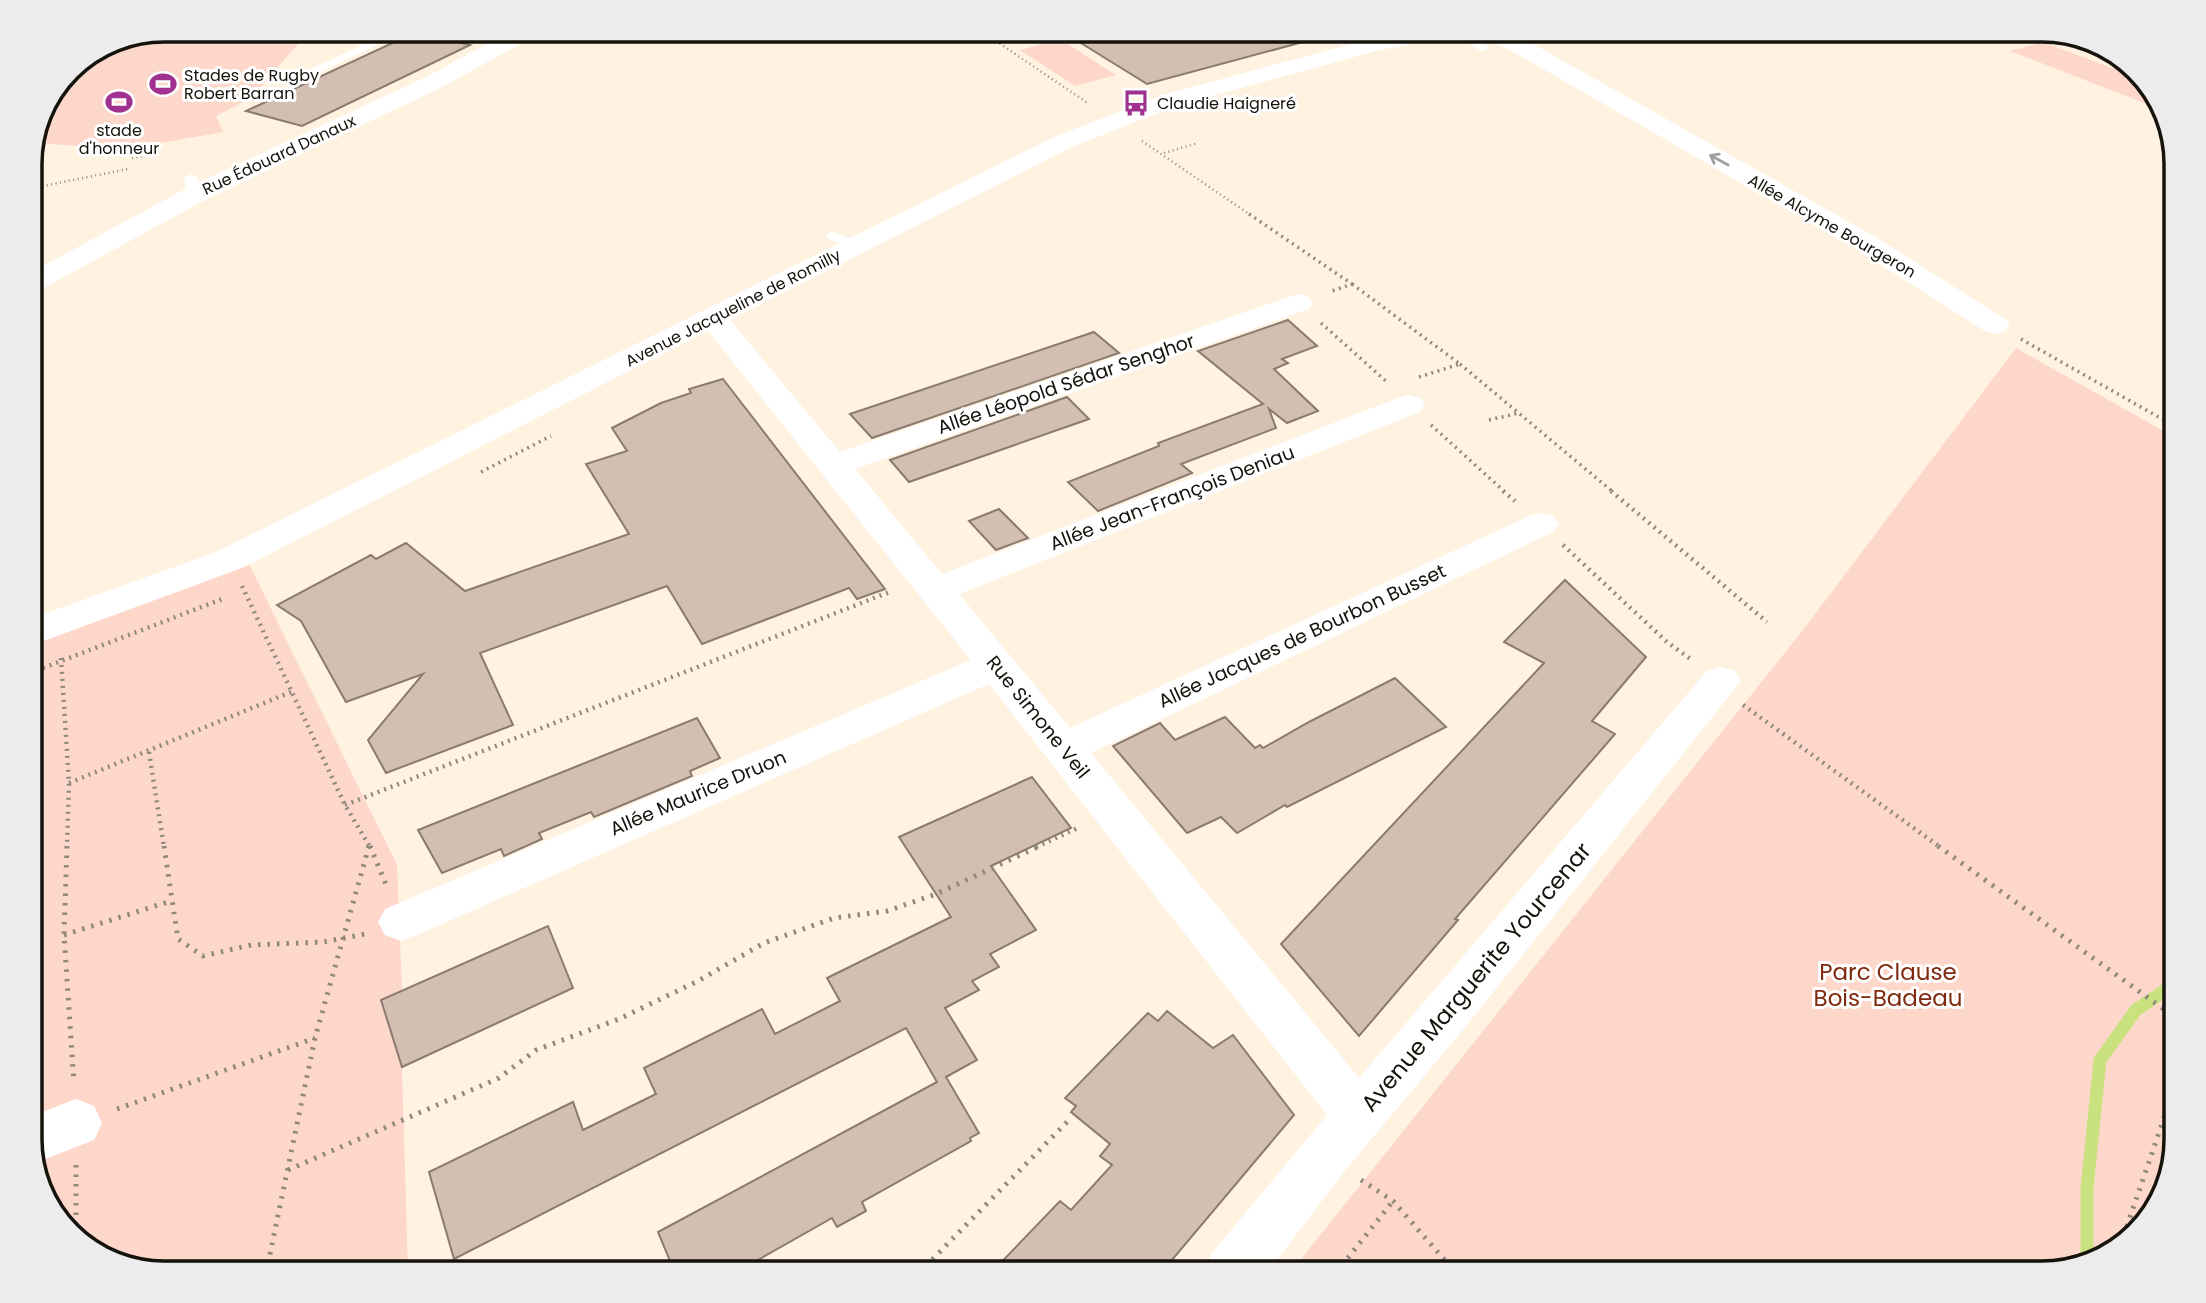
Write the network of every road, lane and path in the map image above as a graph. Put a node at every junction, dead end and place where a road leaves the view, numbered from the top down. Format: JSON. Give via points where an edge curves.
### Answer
{"nodes":[{"id":1,"x":377,"y":42,"type":"edge"},
{"id":2,"x":506,"y":42,"type":"edge"},
{"id":3,"x":998,"y":42,"type":"edge"},
{"id":4,"x":1405,"y":42,"type":"edge"},
{"id":5,"x":1502,"y":42,"type":"edge"},
{"id":6,"x":290,"y":82,"type":"dead end"},
{"id":7,"x":1115,"y":120,"type":"junction"},
{"id":8,"x":1198,"y":144,"type":"dead end"},
{"id":9,"x":1157,"y":150,"type":"dead end"},
{"id":10,"x":158,"y":153,"type":"dead end"},
{"id":11,"x":1163,"y":153,"type":"dead end"},
{"id":12,"x":132,"y":158,"type":"dead end"},
{"id":13,"x":128,"y":169,"type":"dead end"},
{"id":14,"x":42,"y":187,"type":"edge"},
{"id":15,"x":42,"y":277,"type":"edge"},
{"id":16,"x":1352,"y":285,"type":"dead end"},
{"id":17,"x":1299,"y":303,"type":"dead end"},
{"id":18,"x":714,"y":319,"type":"junction"},
{"id":19,"x":1995,"y":325,"type":"joint"},
{"id":20,"x":1460,"y":364,"type":"junction"},
{"id":21,"x":1412,"y":392,"type":"joint"},
{"id":22,"x":1520,"y":413,"type":"junction"},
{"id":23,"x":2164,"y":419,"type":"edge"},
{"id":24,"x":1489,"y":420,"type":"dead end"},
{"id":25,"x":834,"y":465,"type":"junction"},
{"id":26,"x":1541,"y":524,"type":"dead end"},
{"id":27,"x":229,"y":560,"type":"junction"},
{"id":28,"x":930,"y":584,"type":"junction"},
{"id":29,"x":1767,"y":622,"type":"dead end"},
{"id":30,"x":58,"y":623,"type":"junction"},
{"id":31,"x":42,"y":629,"type":"edge"},
{"id":32,"x":61,"y":662,"type":"junction"},
{"id":33,"x":996,"y":665,"type":"junction"},
{"id":34,"x":42,"y":669,"type":"edge"},
{"id":35,"x":1718,"y":685,"type":"joint"},
{"id":36,"x":291,"y":692,"type":"junction"},
{"id":37,"x":1064,"y":748,"type":"junction"},
{"id":38,"x":149,"y":752,"type":"junction"},
{"id":39,"x":69,"y":783,"type":"junction"},
{"id":40,"x":345,"y":804,"type":"junction"},
{"id":41,"x":1114,"y":810,"type":"junction"},
{"id":42,"x":369,"y":844,"type":"junction"},
{"id":43,"x":171,"y":901,"type":"junction"},
{"id":44,"x":401,"y":922,"type":"junction"},
{"id":45,"x":64,"y":936,"type":"junction"},
{"id":46,"x":343,"y":941,"type":"junction"},
{"id":47,"x":2164,"y":1010,"type":"edge"},
{"id":48,"x":316,"y":1038,"type":"junction"},
{"id":49,"x":1360,"y":1118,"type":"junction"},
{"id":50,"x":2164,"y":1118,"type":"edge"},
{"id":51,"x":1068,"y":1121,"type":"dead end"},
{"id":52,"x":53,"y":1132,"type":"edge"},
{"id":53,"x":288,"y":1170,"type":"junction"},
{"id":54,"x":73,"y":1219,"type":"edge"},
{"id":55,"x":2127,"y":1226,"type":"edge"},
{"id":56,"x":269,"y":1261,"type":"edge"},
{"id":57,"x":931,"y":1261,"type":"edge"},
{"id":58,"x":1242,"y":1261,"type":"edge"},
{"id":59,"x":1346,"y":1261,"type":"edge"},
{"id":60,"x":1446,"y":1261,"type":"edge"}],
"edges":[{"from":1,"to":6,"type":"lane"},
{"from":2,"to":15,"type":"street","name":"Rue Édouard Danaux","via":[[434,82],[192,186]]},
{"from":3,"to":7,"type":"path"},
{"from":4,"to":7,"type":"street","name":"Avenue Jacqueline de Romilly","via":[[1322,58]]},
{"from":19,"to":5,"type":"street","name":"Allée Alcyme Bourgeron","one_way":true,"via":[[1864,242],[1518,45]]},
{"from":7,"to":9,"type":"path"},
{"from":7,"to":18,"type":"street","name":"Avenue Jacqueline de Romilly","via":[[846,240]]},
{"from":8,"to":11,"type":"path"},
{"from":10,"to":12,"type":"path"},
{"from":13,"to":14,"type":"path"},
{"from":16,"to":20,"type":"path"},
{"from":17,"to":25,"type":"street","name":"Allée Léopold Sédar Senghor"},
{"from":18,"to":25,"type":"street","name":"Rue Simone Veil"},
{"from":18,"to":27,"type":"street","name":"Avenue Jacqueline de Romilly"},
{"from":19,"to":23,"type":"path"},
{"from":20,"to":21,"type":"path"},
{"from":20,"to":22,"type":"path"},
{"from":21,"to":28,"type":"street","name":"Allée Jean-François Deniau"},
{"from":22,"to":24,"type":"path"},
{"from":22,"to":29,"type":"path"},
{"from":25,"to":28,"type":"street","name":"Rue Simone Veil"},
{"from":26,"to":37,"type":"street","name":"Allée Jacques de Bourbon Busset"},
{"from":27,"to":30,"type":"street","name":"Avenue Jacqueline de Romilly"},
{"from":27,"to":36,"type":"path"},
{"from":28,"to":33,"type":"street","name":"Rue Simone Veil"},
{"from":28,"to":40,"type":"path"},
{"from":30,"to":31,"type":"street","name":"Avenue Jacqueline de Romilly"},
{"from":30,"to":32,"type":"path"},
{"from":32,"to":34,"type":"path"},
{"from":32,"to":39,"type":"path"},
{"from":33,"to":37,"type":"street","name":"Rue Simone Veil"},
{"from":33,"to":44,"type":"street","name":"Allée Maurice Druon"},
{"from":35,"to":47,"type":"path"},
{"from":35,"to":49,"type":"street","name":"Avenue Marguerite Yourcenar"},
{"from":36,"to":38,"type":"path"},
{"from":36,"to":40,"type":"path"},
{"from":37,"to":41,"type":"street","name":"Rue Simone Veil"},
{"from":38,"to":39,"type":"path"},
{"from":38,"to":43,"type":"path"},
{"from":39,"to":45,"type":"path"},
{"from":40,"to":42,"type":"path"},
{"from":41,"to":49,"type":"street","name":"Rue Simone Veil"},
{"from":41,"to":53,"type":"path","via":[[936,894],[887,911],[834,918],[764,943],[620,1019],[536,1050],[499,1078]]},
{"from":42,"to":44,"type":"path"},
{"from":42,"to":46,"type":"path"},
{"from":43,"to":45,"type":"path"},
{"from":43,"to":46,"type":"path","via":[[178,939],[203,956],[245,946]]},
{"from":44,"to":46,"type":"path"},
{"from":45,"to":52,"type":"path"},
{"from":46,"to":48,"type":"path"},
{"from":48,"to":52,"type":"path"},
{"from":48,"to":53,"type":"path"},
{"from":49,"to":58,"type":"street","name":"Avenue Marguerite Yourcenar"},
{"from":50,"to":55,"type":"path"},
{"from":51,"to":57,"type":"path"},
{"from":52,"to":54,"type":"path"},
{"from":53,"to":56,"type":"path"},
{"from":59,"to":60,"type":"path","via":[[1393,1201]]}]}
